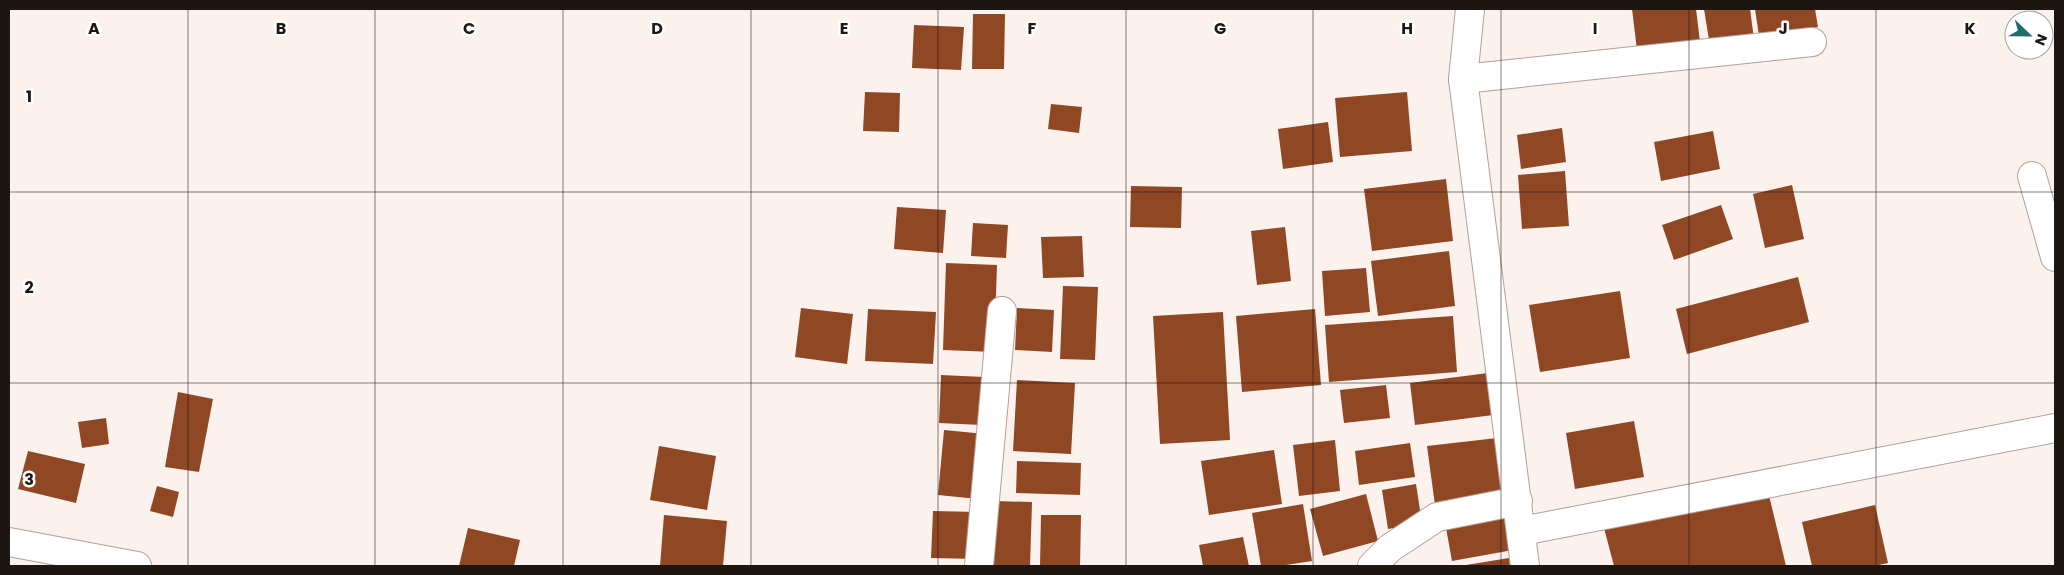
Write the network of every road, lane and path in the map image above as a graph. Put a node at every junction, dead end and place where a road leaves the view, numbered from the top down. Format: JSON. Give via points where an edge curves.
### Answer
{"nodes":[{"id":1,"x":1470,"y":9,"type":"edge"},
{"id":2,"x":1812,"y":42,"type":"dead end"},
{"id":3,"x":1464,"y":79,"type":"junction"},
{"id":4,"x":2032,"y":176,"type":"dead end"},
{"id":5,"x":2055,"y":257,"type":"edge"},
{"id":6,"x":1002,"y":311,"type":"dead end"},
{"id":7,"x":2055,"y":428,"type":"edge"},
{"id":8,"x":1518,"y":501,"type":"junction"},
{"id":9,"x":1522,"y":532,"type":"junction"},
{"id":10,"x":9,"y":542,"type":"edge"},
{"id":11,"x":138,"y":566,"type":"edge"},
{"id":12,"x":979,"y":566,"type":"edge"},
{"id":13,"x":1372,"y":566,"type":"edge"},
{"id":14,"x":1525,"y":566,"type":"edge"}],
"edges":[{"from":1,"to":3,"type":"street"},
{"from":2,"to":3,"type":"street"},
{"from":3,"to":8,"type":"street"},
{"from":4,"to":5,"type":"street"},
{"from":6,"to":12,"type":"street"},
{"from":7,"to":9,"type":"street"},
{"from":8,"to":9,"type":"street"},
{"from":8,"to":13,"type":"street","via":[[1437,517],[1390,548]]},
{"from":9,"to":14,"type":"street"},
{"from":10,"to":11,"type":"street"}]}
